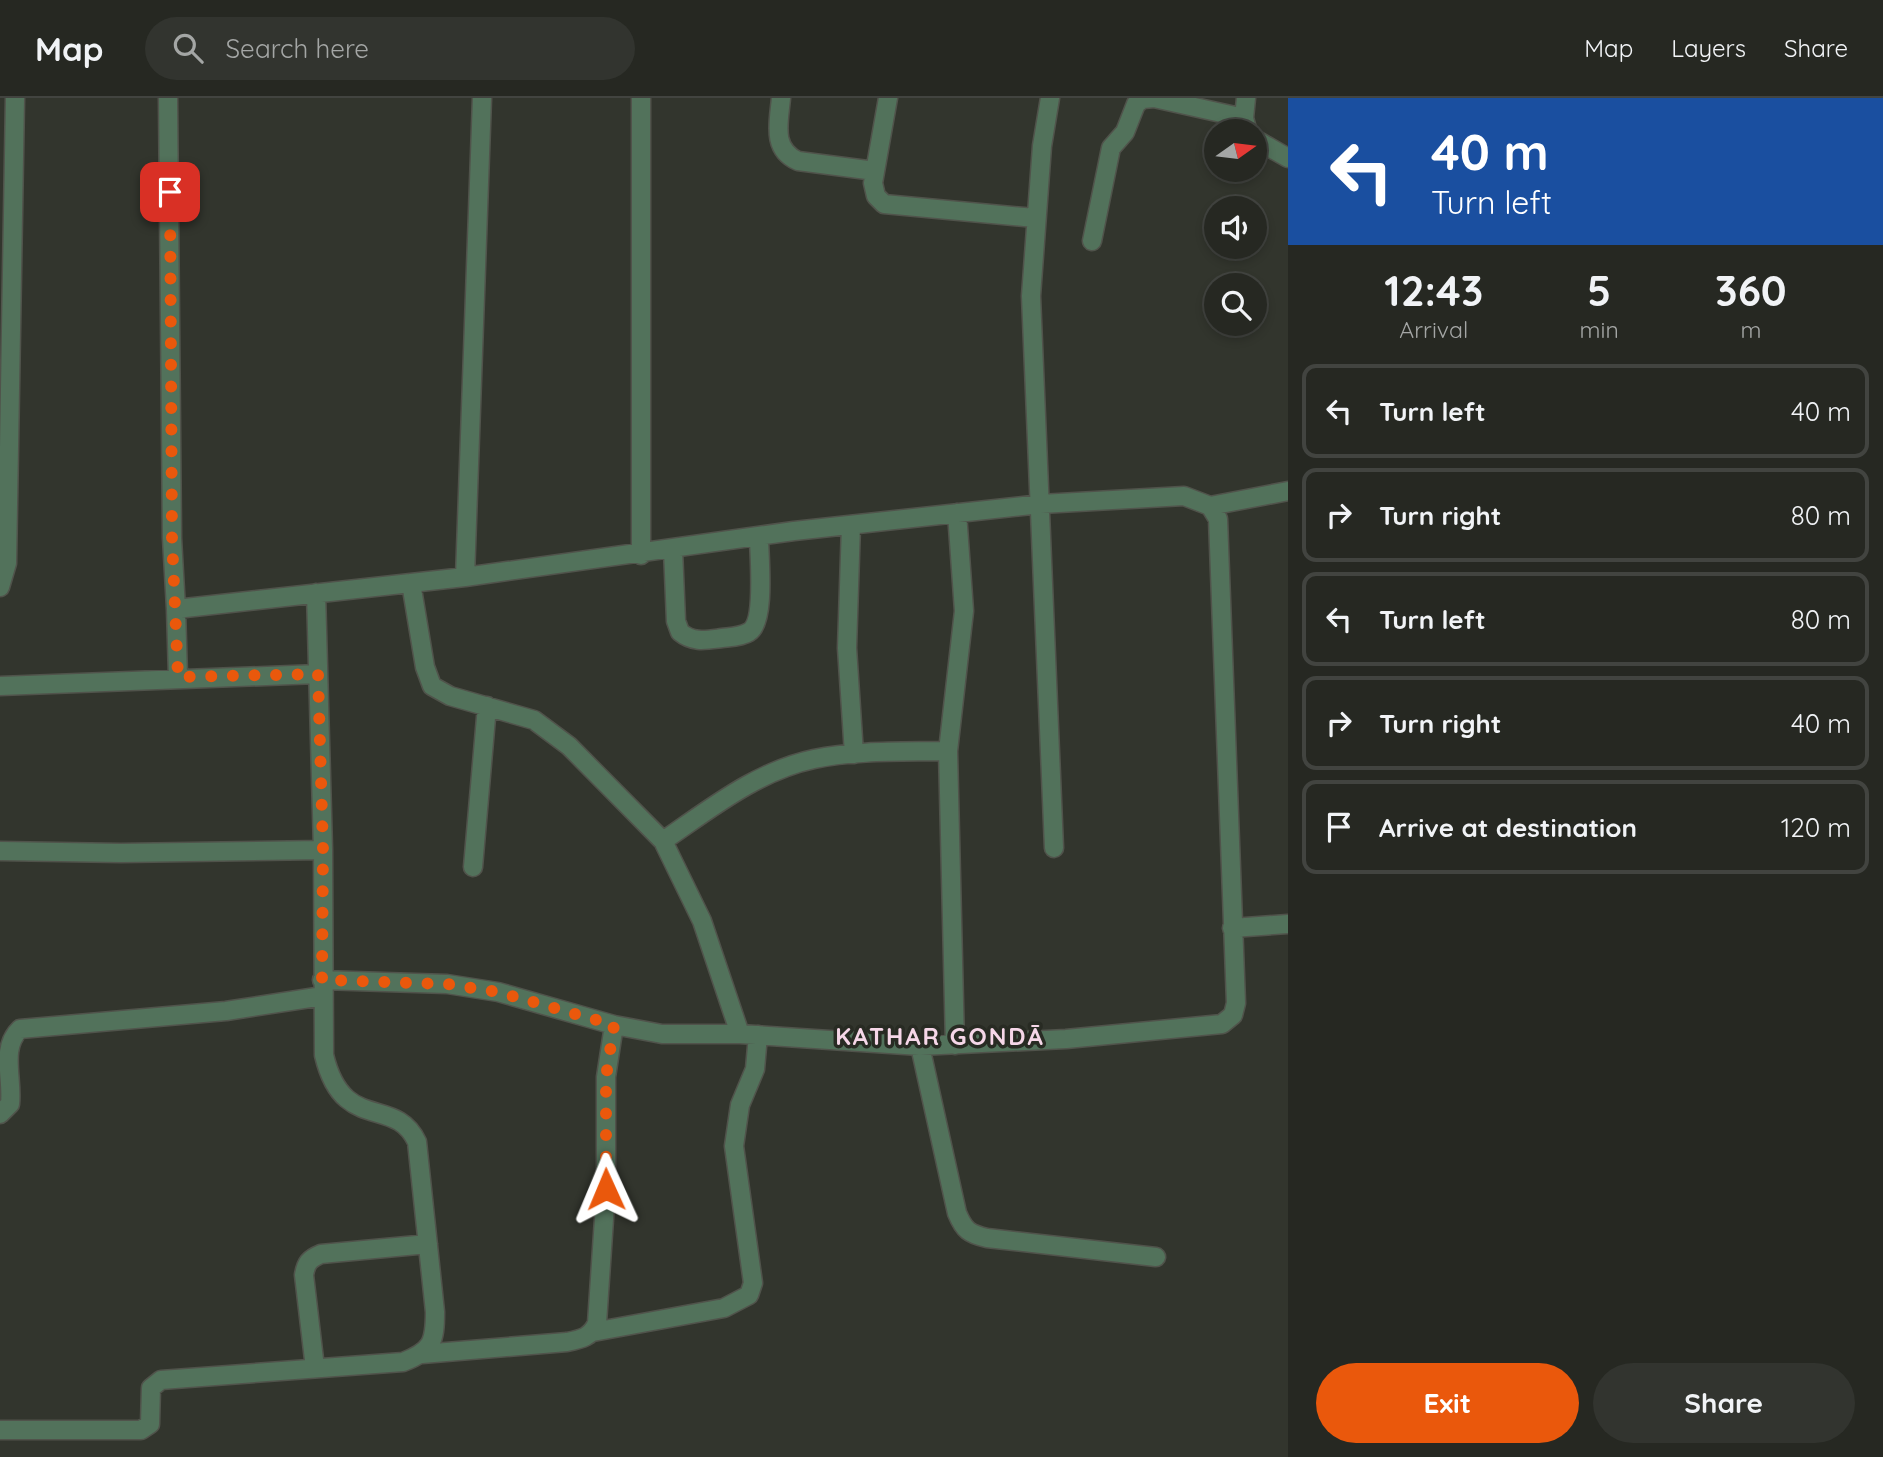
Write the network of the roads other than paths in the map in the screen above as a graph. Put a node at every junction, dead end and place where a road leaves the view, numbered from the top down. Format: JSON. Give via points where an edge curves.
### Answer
{"nodes":[{"id":1,"x":15,"y":98,"type":"edge"},
{"id":2,"x":168,"y":98,"type":"edge"},
{"id":3,"x":482,"y":98,"type":"edge"},
{"id":4,"x":641,"y":98,"type":"edge"},
{"id":5,"x":781,"y":98,"type":"edge"},
{"id":6,"x":888,"y":98,"type":"edge"},
{"id":7,"x":1050,"y":98,"type":"edge"},
{"id":8,"x":1246,"y":98,"type":"edge"},
{"id":9,"x":1226,"y":119,"type":"edge"},
{"id":10,"x":1246,"y":119,"type":"edge"},
{"id":11,"x":1267,"y":146,"type":"edge"},
{"id":12,"x":1288,"y":158,"type":"edge"},
{"id":13,"x":876,"y":171,"type":"junction"},
{"id":14,"x":1035,"y":218,"type":"junction"},
{"id":15,"x":1093,"y":241,"type":"dead end"},
{"id":16,"x":1288,"y":491,"type":"edge"},
{"id":17,"x":1041,"y":504,"type":"junction"},
{"id":18,"x":1210,"y":506,"type":"junction"},
{"id":19,"x":957,"y":513,"type":"junction"},
{"id":20,"x":851,"y":524,"type":"junction"},
{"id":21,"x":758,"y":537,"type":"junction"},
{"id":22,"x":673,"y":550,"type":"junction"},
{"id":23,"x":641,"y":555,"type":"junction"},
{"id":24,"x":465,"y":577,"type":"junction"},
{"id":25,"x":411,"y":583,"type":"junction"},
{"id":26,"x":0,"y":587,"type":"edge"},
{"id":27,"x":316,"y":593,"type":"junction"},
{"id":28,"x":176,"y":609,"type":"junction"},
{"id":29,"x":318,"y":674,"type":"junction"},
{"id":30,"x":178,"y":677,"type":"junction"},
{"id":31,"x":0,"y":686,"type":"edge"},
{"id":32,"x":487,"y":706,"type":"junction"},
{"id":33,"x":948,"y":751,"type":"junction"},
{"id":34,"x":855,"y":754,"type":"junction"},
{"id":35,"x":663,"y":841,"type":"junction"},
{"id":36,"x":1055,"y":848,"type":"dead end"},
{"id":37,"x":323,"y":850,"type":"junction"},
{"id":38,"x":0,"y":851,"type":"edge"},
{"id":39,"x":473,"y":867,"type":"dead end"},
{"id":40,"x":1288,"y":924,"type":"edge"},
{"id":41,"x":1232,"y":928,"type":"junction"},
{"id":42,"x":322,"y":988,"type":"junction"},
{"id":43,"x":614,"y":1025,"type":"junction"},
{"id":44,"x":749,"y":1034,"type":"junction"},
{"id":45,"x":956,"y":1045,"type":"junction"},
{"id":46,"x":920,"y":1046,"type":"junction"},
{"id":47,"x":0,"y":1114,"type":"edge"},
{"id":48,"x":428,"y":1244,"type":"junction"},
{"id":49,"x":1156,"y":1257,"type":"dead end"},
{"id":50,"x":593,"y":1332,"type":"junction"},
{"id":51,"x":422,"y":1354,"type":"junction"},
{"id":52,"x":315,"y":1368,"type":"junction"},
{"id":53,"x":0,"y":1430,"type":"edge"}],
"edges":[{"from":1,"to":26,"type":"street","via":[[7,563]]},
{"from":2,"to":28,"type":"street"},
{"from":3,"to":24,"type":"street"},
{"from":4,"to":23,"type":"street"},
{"from":5,"to":13,"type":"street","via":[[778,133],[781,149],[788,156]]},
{"from":6,"to":13,"type":"street"},
{"from":7,"to":14,"type":"street"},
{"from":8,"to":10,"type":"street"},
{"from":9,"to":15,"type":"street","via":[[1154,98],[1136,104],[1125,132],[1111,148]]},
{"from":11,"to":12,"type":"street"},
{"from":13,"to":14,"type":"street","via":[[876,197],[884,204]]},
{"from":14,"to":17,"type":"street","via":[[1031,296]]},
{"from":16,"to":18,"type":"street"},
{"from":17,"to":18,"type":"street","via":[[1184,496]]},
{"from":17,"to":19,"type":"street"},
{"from":17,"to":36,"type":"street"},
{"from":18,"to":41,"type":"street","via":[[1221,537]]},
{"from":19,"to":20,"type":"street"},
{"from":19,"to":33,"type":"street","via":[[964,611]]},
{"from":20,"to":21,"type":"street"},
{"from":20,"to":34,"type":"street","via":[[847,648]]},
{"from":21,"to":22,"type":"street"},
{"from":21,"to":22,"type":"street","via":[[756,626],[736,636],[697,641],[680,632]]},
{"from":22,"to":23,"type":"street"},
{"from":23,"to":24,"type":"street"},
{"from":24,"to":25,"type":"street"},
{"from":25,"to":27,"type":"street"},
{"from":25,"to":32,"type":"street","via":[[432,685],[450,696]]},
{"from":27,"to":28,"type":"street"},
{"from":27,"to":29,"type":"street"},
{"from":28,"to":30,"type":"street"},
{"from":29,"to":30,"type":"street"},
{"from":29,"to":37,"type":"street"},
{"from":30,"to":31,"type":"street"},
{"from":32,"to":35,"type":"street","via":[[534,720],[569,746]]},
{"from":32,"to":39,"type":"street"},
{"from":33,"to":34,"type":"street"},
{"from":33,"to":45,"type":"street"},
{"from":34,"to":35,"type":"street","via":[[813,759],[769,774]]},
{"from":35,"to":44,"type":"street"},
{"from":37,"to":38,"type":"street"},
{"from":37,"to":42,"type":"street"},
{"from":40,"to":41,"type":"street"},
{"from":41,"to":45,"type":"street","via":[[1236,1003],[1233,1015],[1222,1024]]},
{"from":42,"to":43,"type":"street","via":[[447,984],[498,992]]},
{"from":42,"to":47,"type":"street","via":[[226,1012],[20,1029],[11,1036],[7,1049],[10,1104]]},
{"from":42,"to":48,"type":"street","via":[[324,1055],[330,1080],[340,1096],[357,1107],[402,1122],[417,1142]]},
{"from":43,"to":44,"type":"street","via":[[662,1034]]},
{"from":43,"to":50,"type":"street","via":[[606,1077],[606,1189]]},
{"from":44,"to":46,"type":"street"},
{"from":44,"to":50,"type":"street","via":[[755,1069],[740,1105],[734,1146],[753,1283],[750,1295],[724,1308]]},
{"from":45,"to":46,"type":"street"},
{"from":46,"to":49,"type":"street","via":[[964,1229],[987,1238]]},
{"from":48,"to":51,"type":"street","via":[[435,1337]]},
{"from":48,"to":52,"type":"street","via":[[310,1258],[304,1275]]},
{"from":50,"to":51,"type":"street","via":[[567,1342]]},
{"from":51,"to":52,"type":"street","via":[[404,1362]]},
{"from":52,"to":53,"type":"street","via":[[161,1380],[151,1388],[150,1424],[141,1430]]}]}
